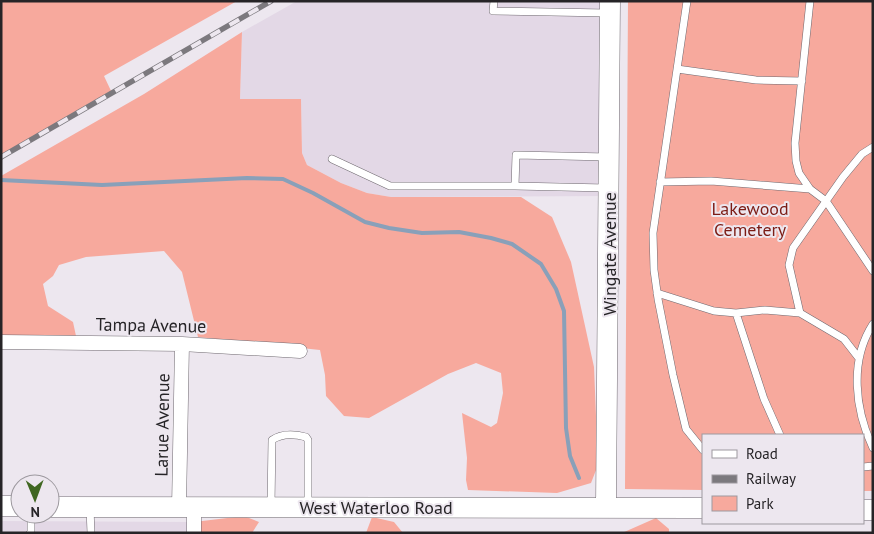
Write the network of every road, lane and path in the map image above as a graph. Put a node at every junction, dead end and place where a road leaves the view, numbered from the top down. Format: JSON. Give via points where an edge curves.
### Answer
{"nodes":[{"id":1,"x":494,"y":1,"type":"edge"},
{"id":2,"x":687,"y":1,"type":"edge"},
{"id":3,"x":810,"y":1,"type":"edge"},
{"id":4,"x":610,"y":7,"type":"edge"},
{"id":5,"x":677,"y":69,"type":"junction"},
{"id":6,"x":802,"y":81,"type":"junction"},
{"id":7,"x":873,"y":147,"type":"edge"},
{"id":8,"x":609,"y":157,"type":"junction"},
{"id":9,"x":332,"y":159,"type":"dead end"},
{"id":10,"x":660,"y":182,"type":"junction"},
{"id":11,"x":515,"y":186,"type":"junction"},
{"id":12,"x":609,"y":188,"type":"junction"},
{"id":13,"x":810,"y":189,"type":"junction"},
{"id":14,"x":826,"y":201,"type":"junction"},
{"id":15,"x":873,"y":270,"type":"edge"},
{"id":16,"x":657,"y":293,"type":"junction"},
{"id":17,"x":736,"y":313,"type":"junction"},
{"id":18,"x":800,"y":314,"type":"junction"},
{"id":19,"x":873,"y":324,"type":"edge"},
{"id":20,"x":1,"y":342,"type":"edge"},
{"id":21,"x":182,"y":344,"type":"junction"},
{"id":22,"x":300,"y":351,"type":"dead end"},
{"id":23,"x":858,"y":356,"type":"junction"},
{"id":24,"x":780,"y":434,"type":"edge"},
{"id":25,"x":873,"y":448,"type":"edge"},
{"id":26,"x":702,"y":449,"type":"edge"},
{"id":27,"x":60,"y":507,"type":"edge"},
{"id":28,"x":90,"y":507,"type":"junction"},
{"id":29,"x":186,"y":507,"type":"junction"},
{"id":30,"x":271,"y":507,"type":"junction"},
{"id":31,"x":308,"y":507,"type":"junction"},
{"id":32,"x":606,"y":507,"type":"junction"},
{"id":33,"x":702,"y":508,"type":"edge"},
{"id":34,"x":91,"y":533,"type":"edge"},
{"id":35,"x":194,"y":533,"type":"edge"}],
"edges":[{"from":1,"to":4,"type":"lane","via":[[493,11]]},
{"from":2,"to":5,"type":"lane"},
{"from":3,"to":6,"type":"lane"},
{"from":4,"to":8,"type":"main road","name":"Wingate Avenue"},
{"from":5,"to":6,"type":"lane","via":[[756,80]]},
{"from":5,"to":10,"type":"lane"},
{"from":6,"to":13,"type":"lane","via":[[796,161],[799,173]]},
{"from":7,"to":14,"type":"lane","via":[[862,154]]},
{"from":8,"to":11,"type":"lane","via":[[516,156]]},
{"from":8,"to":12,"type":"main road","name":"Wingate Avenue"},
{"from":9,"to":11,"type":"lane","via":[[390,186]]},
{"from":10,"to":13,"type":"lane","via":[[711,181]]},
{"from":10,"to":16,"type":"lane","via":[[653,233]]},
{"from":11,"to":12,"type":"lane"},
{"from":12,"to":32,"type":"main road","name":"Wingate Avenue"},
{"from":13,"to":14,"type":"lane"},
{"from":14,"to":15,"type":"lane"},
{"from":14,"to":18,"type":"lane","via":[[793,248],[788,265]]},
{"from":16,"to":17,"type":"lane","via":[[714,311]]},
{"from":16,"to":26,"type":"lane","via":[[686,429]]},
{"from":17,"to":18,"type":"lane","via":[[765,310]]},
{"from":17,"to":24,"type":"lane","via":[[764,399]]},
{"from":18,"to":23,"type":"lane","via":[[844,339]]},
{"from":19,"to":23,"type":"lane"},
{"from":20,"to":21,"type":"street","name":"Tampa Avenue"},
{"from":21,"to":22,"type":"street","name":"Tampa Avenue"},
{"from":21,"to":29,"type":"street","name":"Larue Avenue"},
{"from":23,"to":25,"type":"lane","via":[[857,379],[863,428]]},
{"from":27,"to":28,"type":"main road","name":"West Waterloo Road"},
{"from":28,"to":29,"type":"main road","name":"West Waterloo Road"},
{"from":28,"to":34,"type":"lane"},
{"from":29,"to":30,"type":"main road","name":"West Waterloo Road"},
{"from":29,"to":35,"type":"street","name":"Larue Avenue"},
{"from":30,"to":31,"type":"main road","name":"West Waterloo Road"},
{"from":30,"to":31,"type":"lane","via":[[272,440],[297,434],[308,440]]},
{"from":31,"to":32,"type":"main road","name":"West Waterloo Road"},
{"from":32,"to":33,"type":"main road","name":"West Waterloo Road"}]}
